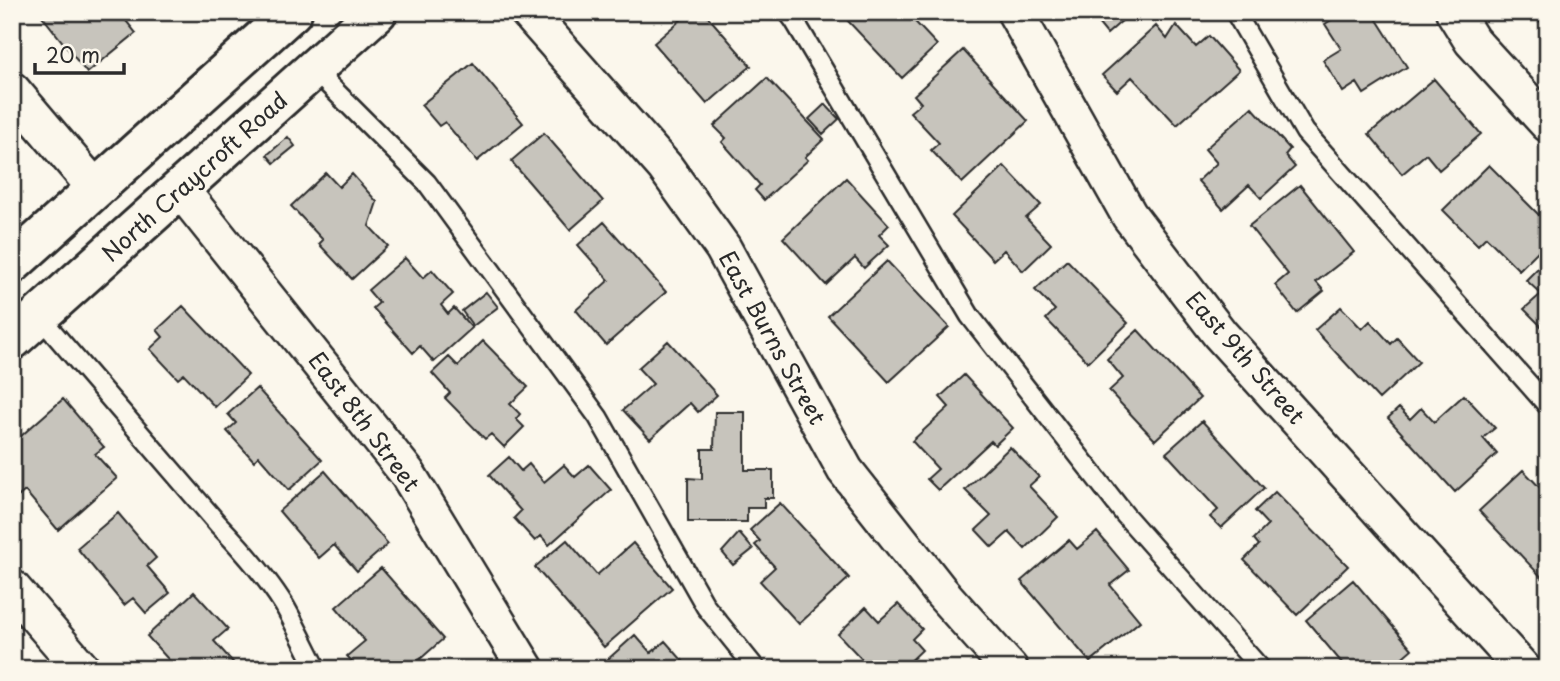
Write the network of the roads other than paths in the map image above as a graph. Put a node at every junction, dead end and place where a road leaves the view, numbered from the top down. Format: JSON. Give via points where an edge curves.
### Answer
{"nodes":[{"id":1,"x":292,"y":12,"type":"edge"},
{"id":2,"x":377,"y":12,"type":"edge"},
{"id":3,"x":528,"y":12,"type":"edge"},
{"id":4,"x":788,"y":12,"type":"edge"},
{"id":5,"x":1015,"y":12,"type":"edge"},
{"id":6,"x":1235,"y":12,"type":"edge"},
{"id":7,"x":1454,"y":12,"type":"edge"},
{"id":8,"x":314,"y":70,"type":"junction"},
{"id":9,"x":12,"y":90,"type":"edge"},
{"id":10,"x":1548,"y":124,"type":"edge"},
{"id":11,"x":96,"y":189,"type":"junction"},
{"id":12,"x":181,"y":190,"type":"junction"},
{"id":13,"x":12,"y":264,"type":"edge"},
{"id":14,"x":26,"y":328,"type":"edge"},
{"id":15,"x":1548,"y":406,"type":"edge"},
{"id":16,"x":12,"y":588,"type":"edge"},
{"id":17,"x":82,"y":669,"type":"edge"},
{"id":18,"x":317,"y":669,"type":"edge"},
{"id":19,"x":526,"y":669,"type":"edge"},
{"id":20,"x":756,"y":669,"type":"edge"},
{"id":21,"x":1010,"y":669,"type":"edge"},
{"id":22,"x":1261,"y":669,"type":"edge"},
{"id":23,"x":1523,"y":669,"type":"edge"}],
"edges":[{"from":1,"to":11,"type":"main road"},
{"from":2,"to":8,"type":"main road","name":"North Craycroft Road"},
{"from":3,"to":21,"type":"street","name":"East Burns Street","via":[[665,167],[723,248],[845,470],[941,592]]},
{"from":4,"to":22,"type":"lane","via":[[970,316],[1125,515]]},
{"from":5,"to":23,"type":"street","name":"East 9th Street","via":[[1129,215],[1220,334]]},
{"from":6,"to":15,"type":"lane","via":[[1305,132]]},
{"from":7,"to":10,"type":"street","via":[[1472,41]]},
{"from":8,"to":12,"type":"main road","name":"North Craycroft Road"},
{"from":8,"to":20,"type":"lane","via":[[443,205],[598,417],[706,607]]},
{"from":9,"to":11,"type":"street"},
{"from":11,"to":13,"type":"main road"},
{"from":12,"to":14,"type":"main road","name":"North Craycroft Road"},
{"from":12,"to":19,"type":"street","name":"East 8th Street","via":[[407,474]]},
{"from":14,"to":18,"type":"lane","via":[[243,551],[284,605]]},
{"from":16,"to":17,"type":"street"}]}
